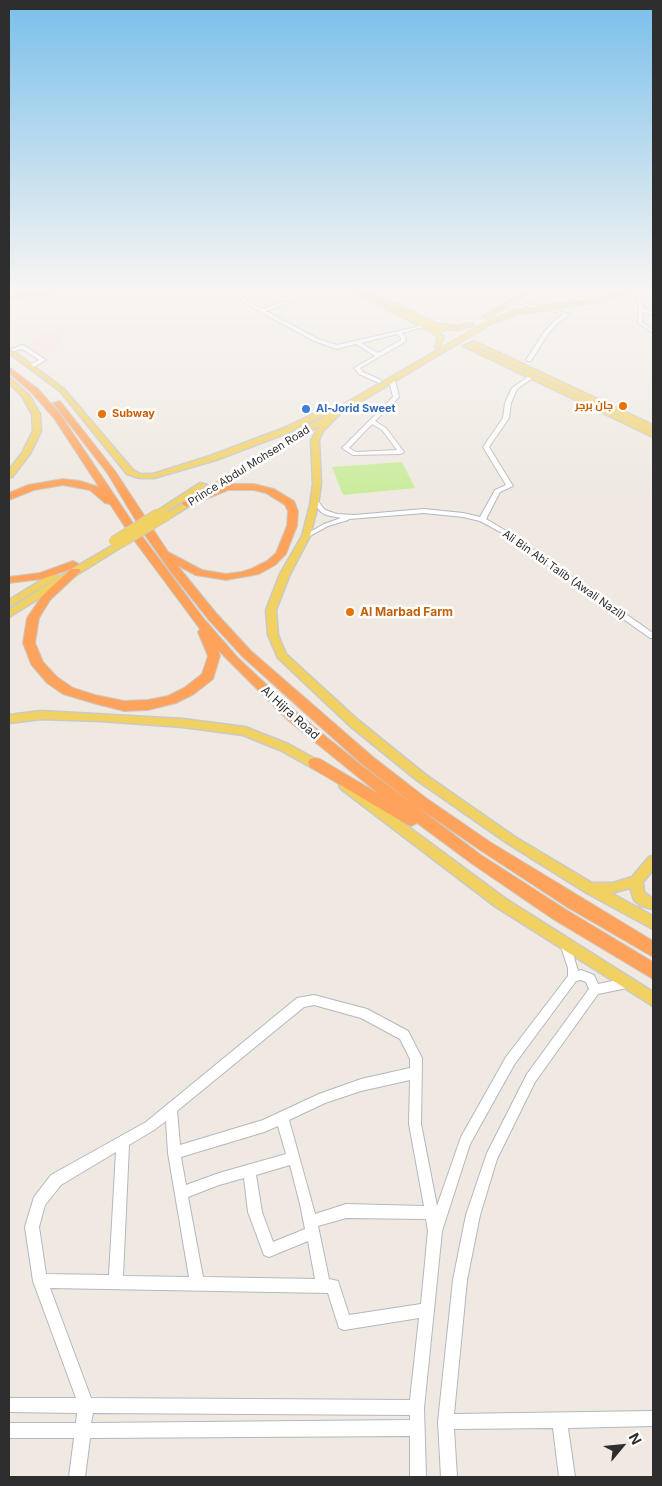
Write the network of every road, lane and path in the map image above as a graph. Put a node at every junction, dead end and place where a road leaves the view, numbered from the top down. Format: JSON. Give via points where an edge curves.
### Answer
{"nodes":[{"id":1,"x":22,"y":359,"type":"edge"},
{"id":2,"x":42,"y":359,"type":"edge"},
{"id":3,"x":373,"y":359,"type":"edge"},
{"id":4,"x":414,"y":359,"type":"edge"},
{"id":5,"x":427,"y":359,"type":"edge"},
{"id":6,"x":493,"y":359,"type":"edge"},
{"id":7,"x":508,"y":359,"type":"edge"},
{"id":8,"x":9,"y":361,"type":"edge"},
{"id":9,"x":32,"y":366,"type":"junction"},
{"id":10,"x":9,"y":369,"type":"edge"},
{"id":11,"x":531,"y":378,"type":"junction"},
{"id":12,"x":9,"y":379,"type":"edge"},
{"id":13,"x":49,"y":379,"type":"junction"},
{"id":14,"x":379,"y":380,"type":"junction"},
{"id":15,"x":392,"y":380,"type":"junction"},
{"id":16,"x":333,"y":411,"type":"junction"},
{"id":17,"x":67,"y":414,"type":"junction"},
{"id":18,"x":372,"y":421,"type":"junction"},
{"id":19,"x":653,"y":428,"type":"edge"},
{"id":20,"x":79,"y":429,"type":"junction"},
{"id":21,"x":653,"y":435,"type":"edge"},
{"id":22,"x":19,"y":462,"type":"junction"},
{"id":23,"x":122,"y":463,"type":"junction"},
{"id":24,"x":9,"y":468,"type":"edge"},
{"id":25,"x":9,"y":475,"type":"edge"},
{"id":26,"x":9,"y":497,"type":"edge"},
{"id":27,"x":315,"y":501,"type":"junction"},
{"id":28,"x":187,"y":504,"type":"junction"},
{"id":29,"x":122,"y":513,"type":"junction"},
{"id":30,"x":354,"y":516,"type":"junction"},
{"id":31,"x":482,"y":520,"type":"junction"},
{"id":32,"x":306,"y":536,"type":"junction"},
{"id":33,"x":117,"y":542,"type":"junction"},
{"id":34,"x":161,"y":550,"type":"junction"},
{"id":35,"x":74,"y":568,"type":"junction"},
{"id":36,"x":9,"y":580,"type":"edge"},
{"id":37,"x":9,"y":604,"type":"edge"},
{"id":38,"x":9,"y":614,"type":"edge"},
{"id":39,"x":200,"y":622,"type":"junction"},
{"id":40,"x":653,"y":636,"type":"edge"},
{"id":41,"x":9,"y":719,"type":"edge"},
{"id":42,"x":316,"y":763,"type":"junction"},
{"id":43,"x":451,"y":840,"type":"junction"},
{"id":44,"x":653,"y":861,"type":"edge"},
{"id":45,"x":636,"y":881,"type":"junction"},
{"id":46,"x":590,"y":888,"type":"junction"},
{"id":47,"x":653,"y":904,"type":"edge"},
{"id":48,"x":653,"y":923,"type":"edge"},
{"id":49,"x":565,"y":944,"type":"junction"},
{"id":50,"x":653,"y":950,"type":"edge"},
{"id":51,"x":653,"y":970,"type":"edge"},
{"id":52,"x":573,"y":977,"type":"junction"},
{"id":53,"x":627,"y":983,"type":"junction"},
{"id":54,"x":595,"y":990,"type":"junction"},
{"id":55,"x":653,"y":1000,"type":"edge"},
{"id":56,"x":415,"y":1073,"type":"junction"},
{"id":57,"x":171,"y":1108,"type":"junction"},
{"id":58,"x":282,"y":1117,"type":"junction"},
{"id":59,"x":123,"y":1142,"type":"junction"},
{"id":60,"x":174,"y":1153,"type":"junction"},
{"id":61,"x":294,"y":1158,"type":"junction"},
{"id":62,"x":248,"y":1170,"type":"junction"},
{"id":63,"x":181,"y":1194,"type":"junction"},
{"id":64,"x":430,"y":1213,"type":"junction"},
{"id":65,"x":311,"y":1227,"type":"junction"},
{"id":66,"x":435,"y":1231,"type":"junction"},
{"id":67,"x":40,"y":1281,"type":"junction"},
{"id":68,"x":116,"y":1282,"type":"junction"},
{"id":69,"x":197,"y":1283,"type":"junction"},
{"id":70,"x":323,"y":1286,"type":"junction"},
{"id":71,"x":426,"y":1310,"type":"junction"},
{"id":72,"x":9,"y":1405,"type":"edge"},
{"id":73,"x":86,"y":1405,"type":"junction"},
{"id":74,"x":418,"y":1408,"type":"junction"},
{"id":75,"x":653,"y":1419,"type":"edge"},
{"id":76,"x":558,"y":1420,"type":"junction"},
{"id":77,"x":446,"y":1422,"type":"junction"},
{"id":78,"x":418,"y":1428,"type":"junction"},
{"id":79,"x":9,"y":1431,"type":"edge"},
{"id":80,"x":83,"y":1431,"type":"junction"},
{"id":81,"x":77,"y":1477,"type":"edge"},
{"id":82,"x":418,"y":1477,"type":"edge"},
{"id":83,"x":449,"y":1477,"type":"edge"},
{"id":84,"x":567,"y":1477,"type":"edge"}],
"edges":[{"from":1,"to":9,"type":"main road"},
{"from":2,"to":9,"type":"street"},
{"from":3,"to":14,"type":"street","via":[[357,369]]},
{"from":4,"to":14,"type":"main road","name":"Prince Abdul Mohsen Road"},
{"from":5,"to":15,"type":"main road","name":"Prince Abdul Mohsen Road"},
{"from":6,"to":11,"type":"main road"},
{"from":7,"to":19,"type":"main road"},
{"from":8,"to":17,"type":"highway","via":[[40,385]]},
{"from":9,"to":13,"type":"main road"},
{"from":10,"to":29,"type":"highway","name":"Al Hijra Road","via":[[58,416]]},
{"from":11,"to":21,"type":"main road"},
{"from":11,"to":31,"type":"street","via":[[515,388],[506,418],[486,447],[510,486],[497,491]]},
{"from":12,"to":22,"type":"main road","via":[[25,395],[36,414],[37,430]]},
{"from":13,"to":17,"type":"main road"},
{"from":13,"to":23,"type":"main road","via":[[62,390]]},
{"from":14,"to":16,"type":"main road","name":"Prince Abdul Mohsen Road"},
{"from":15,"to":16,"type":"main road","name":"Prince Abdul Mohsen Road"},
{"from":15,"to":18,"type":"street","via":[[396,397]]},
{"from":16,"to":23,"type":"main road","via":[[255,442],[154,476],[139,476]]},
{"from":16,"to":27,"type":"main road","via":[[315,440]]},
{"from":16,"to":28,"type":"main road","name":"Prince Abdul Mohsen Road"},
{"from":16,"to":33,"type":"main road","name":"Prince Abdul Mohsen Road","bridge":true,"via":[[158,513]]},
{"from":17,"to":20,"type":"highway"},
{"from":18,"to":18,"type":"street","via":[[345,448],[355,454],[402,452],[384,429]]},
{"from":20,"to":23,"type":"main road"},
{"from":20,"to":34,"type":"highway","name":"Al Hijra Road","via":[[112,473]]},
{"from":22,"to":24,"type":"main road"},
{"from":22,"to":25,"type":"main road"},
{"from":26,"to":29,"type":"highway","via":[[42,485],[80,484],[94,488]]},
{"from":27,"to":30,"type":"street","via":[[328,514]]},
{"from":27,"to":32,"type":"main road"},
{"from":28,"to":33,"type":"main road","name":"Prince Abdul Mohsen Road","bridge":true},
{"from":28,"to":34,"type":"highway","via":[[227,487],[254,487],[270,491],[290,503],[292,526],[281,554],[255,572],[241,576],[226,578],[199,573]]},
{"from":29,"to":39,"type":"highway","name":"Al Hijra Road"},
{"from":30,"to":31,"type":"street","name":"Ali Bin Abi Talib (Awali Nazil)","via":[[437,511]]},
{"from":30,"to":32,"type":"street"},
{"from":31,"to":40,"type":"street","name":"Ali Bin Abi Talib (Awali Nazil)","via":[[506,533]]},
{"from":32,"to":46,"type":"main road","via":[[285,574],[271,610],[273,635],[282,656],[354,723],[422,778],[511,840]]},
{"from":33,"to":35,"type":"main road"},
{"from":34,"to":50,"type":"highway","name":"Al Hijra Road","via":[[212,616],[247,654],[368,761],[485,846]]},
{"from":35,"to":36,"type":"highway"},
{"from":35,"to":37,"type":"main road"},
{"from":35,"to":38,"type":"main road"},
{"from":35,"to":39,"type":"highway","via":[[46,598],[33,618],[30,644],[38,664],[52,680],[68,691],[124,706],[148,705],[189,692],[208,676],[214,656]]},
{"from":39,"to":43,"type":"highway","name":"Al Hijra Road","via":[[234,661],[293,717],[356,770]]},
{"from":41,"to":42,"type":"main road","via":[[41,715],[101,717],[245,731]]},
{"from":42,"to":43,"type":"highway","via":[[393,811]]},
{"from":42,"to":49,"type":"main road","via":[[450,866]]},
{"from":43,"to":51,"type":"highway","name":"Al Hijra Road","via":[[559,914]]},
{"from":44,"to":45,"type":"main road"},
{"from":45,"to":46,"type":"main road","via":[[613,888]]},
{"from":45,"to":47,"type":"main road","via":[[639,896]]},
{"from":46,"to":48,"type":"main road"},
{"from":49,"to":52,"type":"street"},
{"from":49,"to":53,"type":"main road"},
{"from":52,"to":54,"type":"street","via":[[590,978]]},
{"from":52,"to":66,"type":"street","via":[[510,1061],[466,1141]]},
{"from":53,"to":54,"type":"street"},
{"from":53,"to":55,"type":"main road"},
{"from":54,"to":77,"type":"street","via":[[530,1078],[490,1157],[473,1215],[460,1280]]},
{"from":56,"to":57,"type":"street","via":[[416,1058],[404,1035],[362,1013],[314,1000],[301,1002]]},
{"from":56,"to":58,"type":"street","via":[[361,1085]]},
{"from":56,"to":64,"type":"street","via":[[415,1124]]},
{"from":57,"to":59,"type":"street","via":[[150,1126]]},
{"from":57,"to":60,"type":"street"},
{"from":58,"to":60,"type":"street","via":[[264,1126]]},
{"from":58,"to":61,"type":"street"},
{"from":59,"to":67,"type":"street","via":[[56,1180],[39,1202],[32,1226]]},
{"from":59,"to":68,"type":"street"},
{"from":60,"to":63,"type":"street"},
{"from":61,"to":62,"type":"street"},
{"from":61,"to":65,"type":"street"},
{"from":62,"to":63,"type":"street"},
{"from":62,"to":65,"type":"street","via":[[255,1212],[269,1250]]},
{"from":63,"to":69,"type":"street"},
{"from":64,"to":65,"type":"street","via":[[346,1211]]},
{"from":64,"to":66,"type":"street"},
{"from":65,"to":70,"type":"street"},
{"from":66,"to":71,"type":"street"},
{"from":67,"to":68,"type":"street"},
{"from":67,"to":73,"type":"street"},
{"from":68,"to":69,"type":"street"},
{"from":69,"to":70,"type":"street"},
{"from":70,"to":71,"type":"street","via":[[334,1286],[344,1323]]},
{"from":71,"to":74,"type":"street"},
{"from":72,"to":73,"type":"street"},
{"from":73,"to":74,"type":"street"},
{"from":73,"to":80,"type":"street"},
{"from":74,"to":78,"type":"street"},
{"from":75,"to":76,"type":"street"},
{"from":76,"to":77,"type":"street"},
{"from":76,"to":84,"type":"street"},
{"from":77,"to":83,"type":"street"},
{"from":78,"to":80,"type":"street"},
{"from":78,"to":82,"type":"street"},
{"from":79,"to":80,"type":"street"},
{"from":80,"to":81,"type":"street"}]}
